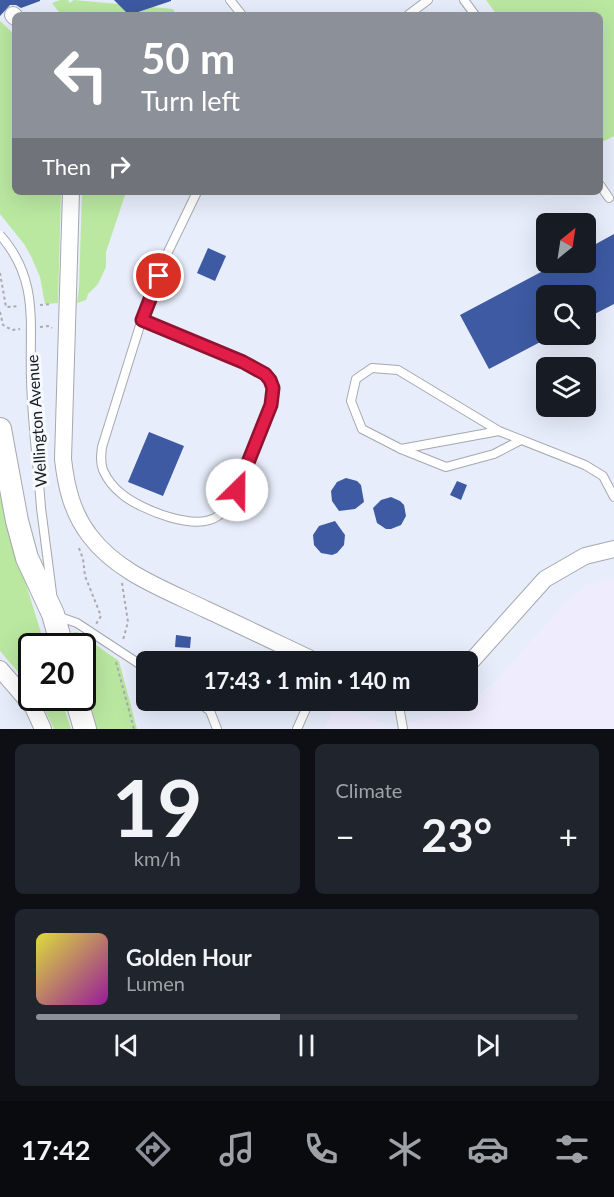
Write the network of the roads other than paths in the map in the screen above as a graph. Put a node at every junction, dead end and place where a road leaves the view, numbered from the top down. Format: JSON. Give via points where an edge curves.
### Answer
{"nodes":[{"id":1,"x":230,"y":0,"type":"edge"},
{"id":2,"x":428,"y":0,"type":"edge"},
{"id":3,"x":240,"y":12,"type":"edge"},
{"id":4,"x":412,"y":12,"type":"edge"},
{"id":5,"x":603,"y":189,"type":"edge"},
{"id":6,"x":71,"y":195,"type":"edge"},
{"id":7,"x":196,"y":195,"type":"edge"},
{"id":8,"x":609,"y":198,"type":"dead end"},
{"id":9,"x":0,"y":235,"type":"edge"},
{"id":10,"x":142,"y":320,"type":"junction"},
{"id":11,"x":0,"y":429,"type":"edge"},
{"id":12,"x":499,"y":431,"type":"junction"},
{"id":13,"x":521,"y":441,"type":"junction"},
{"id":14,"x":401,"y":449,"type":"junction"},
{"id":15,"x":614,"y":496,"type":"edge"},
{"id":16,"x":614,"y":549,"type":"edge"},
{"id":17,"x":53,"y":614,"type":"junction"},
{"id":18,"x":58,"y":633,"type":"edge"},
{"id":19,"x":294,"y":651,"type":"edge"},
{"id":20,"x":478,"y":654,"type":"edge"},
{"id":21,"x":136,"y":662,"type":"edge"},
{"id":22,"x":0,"y":669,"type":"edge"},
{"id":23,"x":80,"y":711,"type":"edge"},
{"id":24,"x":210,"y":711,"type":"edge"},
{"id":25,"x":305,"y":711,"type":"edge"},
{"id":26,"x":400,"y":711,"type":"edge"},
{"id":27,"x":43,"y":729,"type":"edge"},
{"id":28,"x":85,"y":729,"type":"edge"},
{"id":29,"x":217,"y":729,"type":"edge"},
{"id":30,"x":297,"y":729,"type":"edge"},
{"id":31,"x":403,"y":729,"type":"edge"}],
"edges":[{"from":1,"to":3,"type":"lane"},
{"from":2,"to":4,"type":"lane"},
{"from":5,"to":8,"type":"lane"},
{"from":6,"to":19,"type":"street","via":[[63,459],[71,499],[81,522],[101,549],[135,574]]},
{"from":7,"to":10,"type":"lane","via":[[167,254]]},
{"from":9,"to":17,"type":"lane","name":"Wellington Avenue","bridge":true,"via":[[19,263],[30,301],[31,380]]},
{"from":10,"to":10,"type":"lane","via":[[102,447],[102,468],[111,483],[139,504],[178,519],[204,523],[233,502],[267,418],[273,388],[265,374],[243,362]]},
{"from":11,"to":17,"type":"main road","name":"Wellington Avenue","via":[[27,558]]},
{"from":12,"to":13,"type":"lane"},
{"from":12,"to":14,"type":"lane"},
{"from":12,"to":14,"type":"lane","via":[[398,370],[372,368],[356,379],[351,401],[362,429]]},
{"from":13,"to":14,"type":"lane","via":[[494,454],[446,467]]},
{"from":13,"to":15,"type":"lane","via":[[585,465],[603,476]]},
{"from":16,"to":20,"type":"street","via":[[585,556],[545,579]]},
{"from":17,"to":18,"type":"main road","name":"Wellington Avenue"},
{"from":17,"to":21,"type":"lane","via":[[77,623]]},
{"from":22,"to":27,"type":"street","via":[[33,706]]},
{"from":23,"to":28,"type":"main road"},
{"from":24,"to":29,"type":"lane"},
{"from":25,"to":30,"type":"lane"},
{"from":26,"to":31,"type":"lane"}]}
